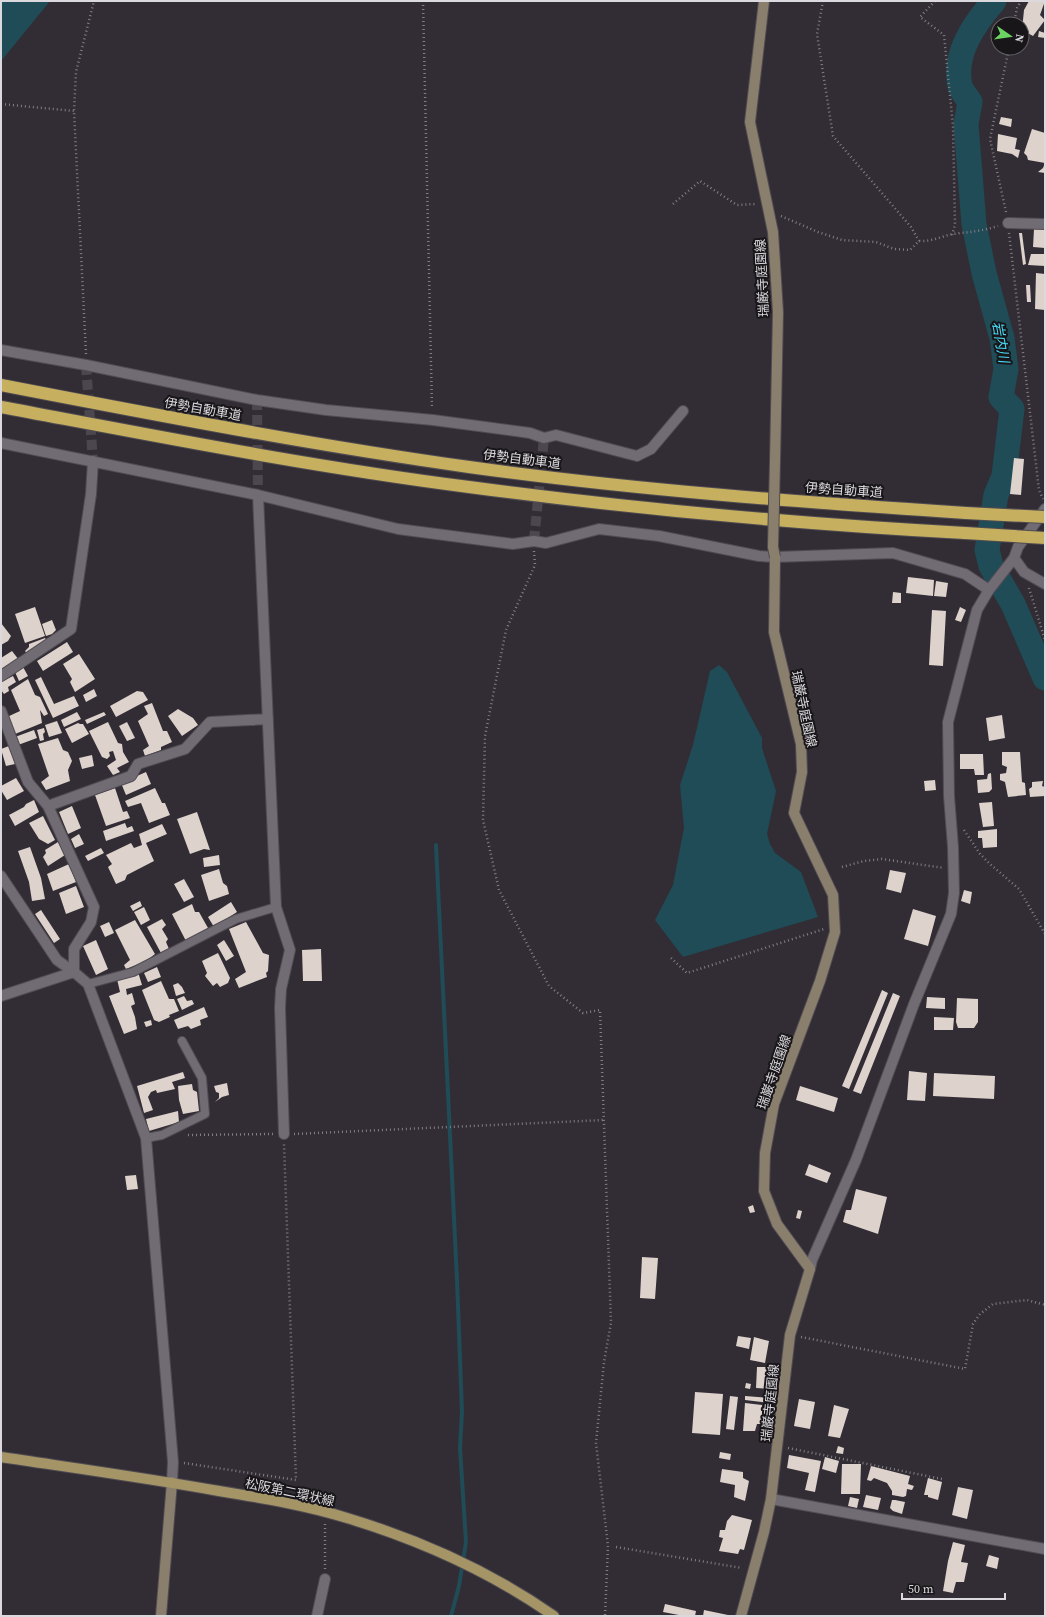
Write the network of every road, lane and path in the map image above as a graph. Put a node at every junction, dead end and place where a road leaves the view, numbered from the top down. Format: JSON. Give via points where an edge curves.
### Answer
{"nodes":[{"id":1,"x":94,"y":1,"type":"edge"},
{"id":2,"x":423,"y":1,"type":"edge"},
{"id":3,"x":764,"y":1,"type":"edge"},
{"id":4,"x":823,"y":1,"type":"edge"},
{"id":5,"x":935,"y":1,"type":"edge"},
{"id":6,"x":1021,"y":1,"type":"edge"},
{"id":7,"x":1016,"y":16,"type":"edge"},
{"id":8,"x":1007,"y":56,"type":"edge"},
{"id":9,"x":1,"y":104,"type":"edge"},
{"id":10,"x":74,"y":111,"type":"junction"},
{"id":11,"x":673,"y":204,"type":"dead end"},
{"id":12,"x":767,"y":205,"type":"junction"},
{"id":13,"x":1008,"y":223,"type":"junction"},
{"id":14,"x":1045,"y":224,"type":"edge"},
{"id":15,"x":952,"y":235,"type":"junction"},
{"id":16,"x":919,"y":241,"type":"junction"},
{"id":17,"x":1,"y":350,"type":"edge"},
{"id":18,"x":86,"y":365,"type":"junction"},
{"id":19,"x":1,"y":385,"type":"edge"},
{"id":20,"x":1,"y":407,"type":"edge"},
{"id":21,"x":683,"y":411,"type":"dead end"},
{"id":22,"x":433,"y":420,"type":"junction"},
{"id":23,"x":1,"y":444,"type":"edge"},
{"id":24,"x":93,"y":461,"type":"junction"},
{"id":25,"x":258,"y":495,"type":"junction"},
{"id":26,"x":1045,"y":503,"type":"edge"},
{"id":27,"x":1045,"y":510,"type":"edge"},
{"id":28,"x":1045,"y":516,"type":"edge"},
{"id":29,"x":1045,"y":538,"type":"edge"},
{"id":30,"x":534,"y":541,"type":"junction"},
{"id":31,"x":775,"y":557,"type":"junction"},
{"id":32,"x":1014,"y":558,"type":"junction"},
{"id":33,"x":1024,"y":572,"type":"junction"},
{"id":34,"x":1045,"y":584,"type":"edge"},
{"id":35,"x":989,"y":590,"type":"junction"},
{"id":36,"x":1045,"y":640,"type":"edge"},
{"id":37,"x":1,"y":676,"type":"edge"},
{"id":38,"x":1,"y":711,"type":"edge"},
{"id":39,"x":268,"y":719,"type":"junction"},
{"id":40,"x":48,"y":806,"type":"junction"},
{"id":41,"x":950,"y":811,"type":"junction"},
{"id":42,"x":842,"y":867,"type":"dead end"},
{"id":43,"x":954,"y":870,"type":"junction"},
{"id":44,"x":1,"y":876,"type":"edge"},
{"id":45,"x":276,"y":907,"type":"junction"},
{"id":46,"x":834,"y":932,"type":"junction"},
{"id":47,"x":1045,"y":934,"type":"edge"},
{"id":48,"x":671,"y":958,"type":"dead end"},
{"id":49,"x":74,"y":972,"type":"junction"},
{"id":50,"x":88,"y":984,"type":"junction"},
{"id":51,"x":1,"y":996,"type":"edge"},
{"id":52,"x":182,"y":1040,"type":"dead end"},
{"id":53,"x":604,"y":1120,"type":"junction"},
{"id":54,"x":284,"y":1134,"type":"junction"},
{"id":55,"x":184,"y":1135,"type":"dead end"},
{"id":56,"x":146,"y":1138,"type":"junction"},
{"id":57,"x":810,"y":1269,"type":"junction"},
{"id":58,"x":1045,"y":1305,"type":"edge"},
{"id":59,"x":790,"y":1336,"type":"junction"},
{"id":60,"x":778,"y":1446,"type":"junction"},
{"id":61,"x":1,"y":1457,"type":"edge"},
{"id":62,"x":173,"y":1462,"type":"junction"},
{"id":63,"x":942,"y":1479,"type":"dead end"},
{"id":64,"x":172,"y":1482,"type":"junction"},
{"id":65,"x":771,"y":1499,"type":"junction"},
{"id":66,"x":328,"y":1513,"type":"junction"},
{"id":67,"x":616,"y":1547,"type":"dead end"},
{"id":68,"x":1045,"y":1549,"type":"edge"},
{"id":69,"x":754,"y":1571,"type":"junction"},
{"id":70,"x":325,"y":1579,"type":"joint"},
{"id":71,"x":161,"y":1616,"type":"edge"},
{"id":72,"x":317,"y":1616,"type":"edge"},
{"id":73,"x":554,"y":1616,"type":"edge"},
{"id":74,"x":605,"y":1616,"type":"edge"},
{"id":75,"x":741,"y":1616,"type":"edge"}],
"edges":[{"from":1,"to":10,"type":"path","via":[[76,72]]},
{"from":2,"to":22,"type":"path"},
{"from":3,"to":12,"type":"main road","name":"瑞厳寺庭園線","via":[[750,122]]},
{"from":4,"to":16,"type":"path","via":[[817,34],[833,136],[911,227]]},
{"from":5,"to":15,"type":"path","via":[[920,17],[944,35],[953,126],[955,225]]},
{"from":6,"to":7,"type":"path"},
{"from":8,"to":13,"type":"path","via":[[990,139]]},
{"from":9,"to":10,"type":"path"},
{"from":10,"to":18,"type":"path"},
{"from":11,"to":12,"type":"path","via":[[700,181],[738,205]]},
{"from":12,"to":16,"type":"path","via":[[776,214],[842,240],[876,242],[894,250],[910,250]]},
{"from":12,"to":31,"type":"main road","name":"瑞厳寺庭園線","bridge":true,"via":[[773,232],[778,312],[773,547]]},
{"from":13,"to":14,"type":"street"},
{"from":13,"to":15,"type":"path","via":[[986,230]]},
{"from":13,"to":26,"type":"path","via":[[1039,490]]},
{"from":15,"to":16,"type":"path","via":[[926,242]]},
{"from":17,"to":18,"type":"street"},
{"from":18,"to":22,"type":"street","via":[[257,400],[326,410]]},
{"from":19,"to":28,"type":"highway","name":"伊勢自動車道","bridge":true,"via":[[306,442],[469,467],[722,496]]},
{"from":20,"to":29,"type":"highway","bridge":true,"via":[[202,445],[467,487],[721,516]]},
{"from":21,"to":22,"type":"street","via":[[652,449],[637,456],[556,435],[544,438]]},
{"from":23,"to":24,"type":"street"},
{"from":24,"to":25,"type":"street"},
{"from":24,"to":37,"type":"street","via":[[91,494],[71,629]]},
{"from":25,"to":30,"type":"street","via":[[398,529],[513,544]]},
{"from":25,"to":39,"type":"street"},
{"from":27,"to":32,"type":"street","via":[[1018,546]]},
{"from":30,"to":31,"type":"street","via":[[546,543],[599,529],[659,536],[758,556]]},
{"from":30,"to":53,"type":"path","via":[[535,565],[506,630],[485,736],[482,820],[499,890],[549,986],[582,1013],[600,1010]]},
{"from":31,"to":35,"type":"street","via":[[893,553],[965,574]]},
{"from":31,"to":46,"type":"main road","name":"瑞巌寺庭園線","via":[[774,632],[800,744],[802,772],[794,813],[833,895]]},
{"from":32,"to":33,"type":"street"},
{"from":32,"to":35,"type":"street"},
{"from":33,"to":34,"type":"street"},
{"from":33,"to":36,"type":"path"},
{"from":35,"to":41,"type":"street","via":[[976,610],[948,722]]},
{"from":38,"to":40,"type":"street","via":[[28,782]]},
{"from":39,"to":40,"type":"street","via":[[210,722],[185,749],[138,764],[131,776]]},
{"from":39,"to":45,"type":"street"},
{"from":40,"to":49,"type":"street","via":[[94,907],[91,922],[74,949]]},
{"from":41,"to":43,"type":"street"},
{"from":41,"to":47,"type":"path","via":[[980,854],[1019,889]]},
{"from":42,"to":43,"type":"path","via":[[882,859]]},
{"from":43,"to":57,"type":"street","via":[[951,914],[914,1004],[856,1160]]},
{"from":44,"to":49,"type":"street","via":[[57,960]]},
{"from":45,"to":50,"type":"lane","via":[[236,919],[133,972]]},
{"from":45,"to":54,"type":"street","via":[[290,950],[281,989],[280,1008]]},
{"from":46,"to":48,"type":"path","via":[[826,928],[688,973]]},
{"from":46,"to":57,"type":"main road","name":"瑞巌寺庭園線","via":[[820,981],[774,1104],[765,1153],[764,1192],[774,1218]]},
{"from":49,"to":50,"type":"street"},
{"from":49,"to":51,"type":"street"},
{"from":50,"to":56,"type":"street"},
{"from":52,"to":56,"type":"lane","via":[[202,1078],[205,1114],[162,1135]]},
{"from":53,"to":54,"type":"path"},
{"from":53,"to":74,"type":"path","via":[[611,1323],[604,1362],[596,1443],[608,1546]]},
{"from":54,"to":55,"type":"path"},
{"from":54,"to":62,"type":"path","via":[[296,1480]]},
{"from":56,"to":62,"type":"street"},
{"from":57,"to":59,"type":"main road","name":"瑞巌寺庭園線"},
{"from":58,"to":59,"type":"path","via":[[1027,1300],[994,1304],[980,1314],[973,1324],[965,1369]]},
{"from":59,"to":60,"type":"main road","name":"瑞巌寺庭園線"},
{"from":60,"to":63,"type":"path"},
{"from":60,"to":65,"type":"main road","name":"瑞巌寺庭園線"},
{"from":61,"to":64,"type":"main road","name":"松阪第二環状線"},
{"from":62,"to":64,"type":"street"},
{"from":64,"to":66,"type":"main road","name":"松阪第二環状線","via":[[275,1500]]},
{"from":64,"to":71,"type":"main road"},
{"from":65,"to":68,"type":"street"},
{"from":65,"to":69,"type":"main road","name":"瑞巌寺庭園線"},
{"from":66,"to":70,"type":"path","via":[[324,1528]]},
{"from":66,"to":73,"type":"main road","name":"松阪第二環状線","via":[[396,1535],[454,1559],[525,1597]]},
{"from":67,"to":69,"type":"path"},
{"from":69,"to":75,"type":"main road","name":"瑞巌寺庭園線"},
{"from":70,"to":72,"type":"street"}]}
